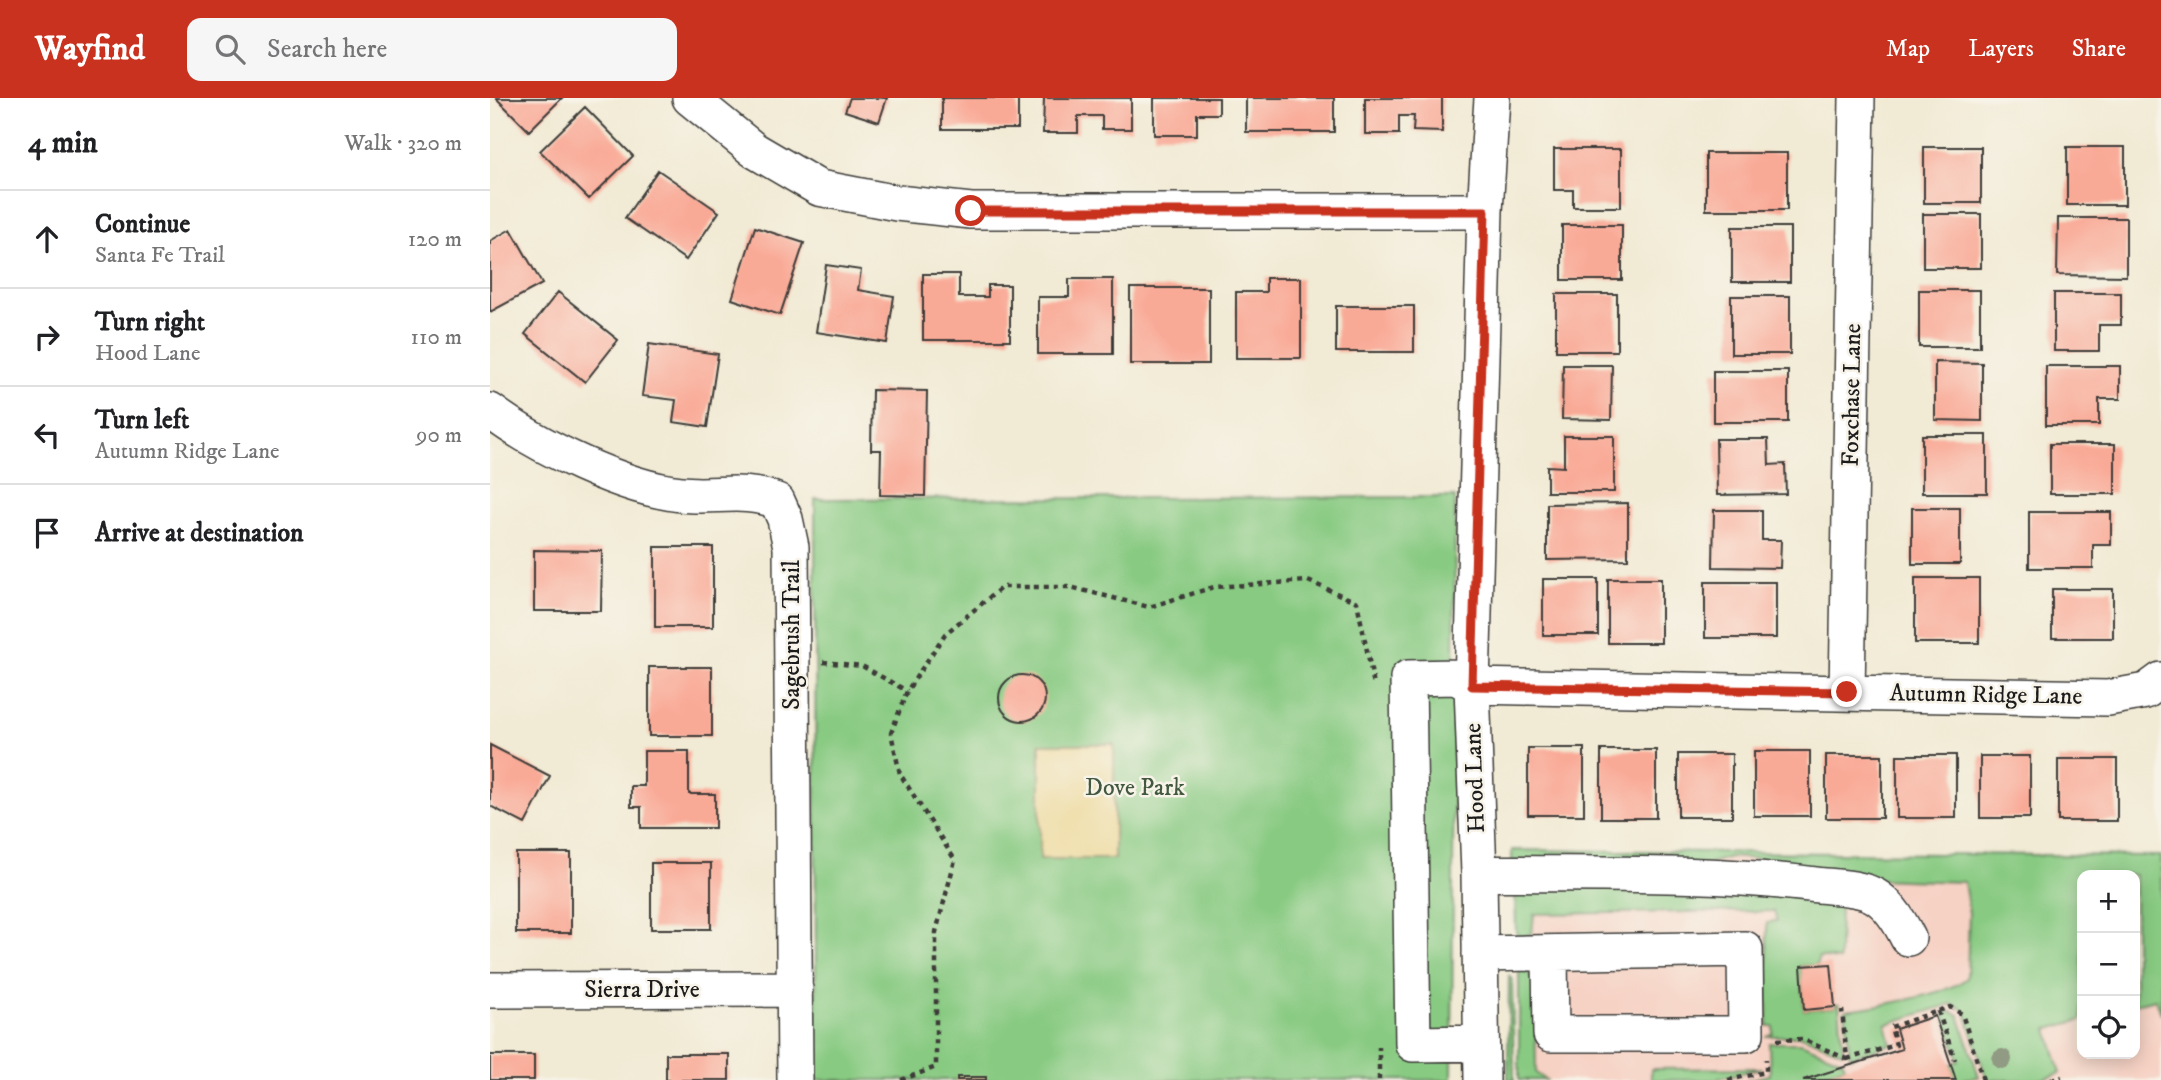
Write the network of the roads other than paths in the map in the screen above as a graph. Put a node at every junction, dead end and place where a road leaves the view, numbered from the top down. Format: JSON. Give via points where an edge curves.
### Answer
{"nodes":[{"id":1,"x":690,"y":98,"type":"edge"},
{"id":2,"x":1492,"y":98,"type":"edge"},
{"id":3,"x":1857,"y":98,"type":"edge"},
{"id":4,"x":1485,"y":211,"type":"junction"},
{"id":5,"x":490,"y":411,"type":"edge"},
{"id":6,"x":2161,"y":680,"type":"edge"},
{"id":7,"x":1472,"y":686,"type":"junction"},
{"id":8,"x":1847,"y":692,"type":"junction"},
{"id":9,"x":1479,"y":873,"type":"junction"},
{"id":10,"x":1908,"y":938,"type":"dead end"},
{"id":11,"x":1480,"y":954,"type":"junction"},
{"id":12,"x":1550,"y":954,"type":"junction"},
{"id":13,"x":794,"y":989,"type":"junction"},
{"id":14,"x":490,"y":990,"type":"edge"},
{"id":15,"x":1481,"y":1043,"type":"junction"},
{"id":16,"x":795,"y":1080,"type":"edge"},
{"id":17,"x":1482,"y":1080,"type":"edge"}],
"edges":[{"from":1,"to":4,"type":"street","via":[[754,150],[819,188],[897,203],[971,211]]},
{"from":2,"to":4,"type":"street","name":"Hood Lane"},
{"from":3,"to":8,"type":"street","name":"Foxchase Lane"},
{"from":4,"to":7,"type":"street","name":"Hood Lane"},
{"from":5,"to":13,"type":"street","name":"Sagebrush Trail","via":[[591,468],[651,488],[682,495],[758,493],[777,501],[791,547]]},
{"from":6,"to":8,"type":"street","name":"Autumn Ridge Lane","via":[[2146,691],[2108,698]]},
{"from":7,"to":8,"type":"street","name":"Autumn Ridge Lane"},
{"from":7,"to":9,"type":"street","name":"Hood Lane"},
{"from":7,"to":15,"type":"street","name":"Autumn Ridge Lane","via":[[1456,677],[1408,678],[1413,1044]]},
{"from":9,"to":10,"type":"street","via":[[1628,874],[1845,889],[1875,896]]},
{"from":9,"to":11,"type":"street","name":"Hood Lane"},
{"from":11,"to":12,"type":"street"},
{"from":11,"to":15,"type":"street","name":"Hood Lane"},
{"from":12,"to":12,"type":"street","via":[[1562,950],[1745,950],[1746,1034],[1552,1034]]},
{"from":13,"to":14,"type":"street","name":"Sierra Drive"},
{"from":13,"to":16,"type":"street","name":"Sagebrush Trail"},
{"from":15,"to":17,"type":"street","name":"Hood Lane"}]}
